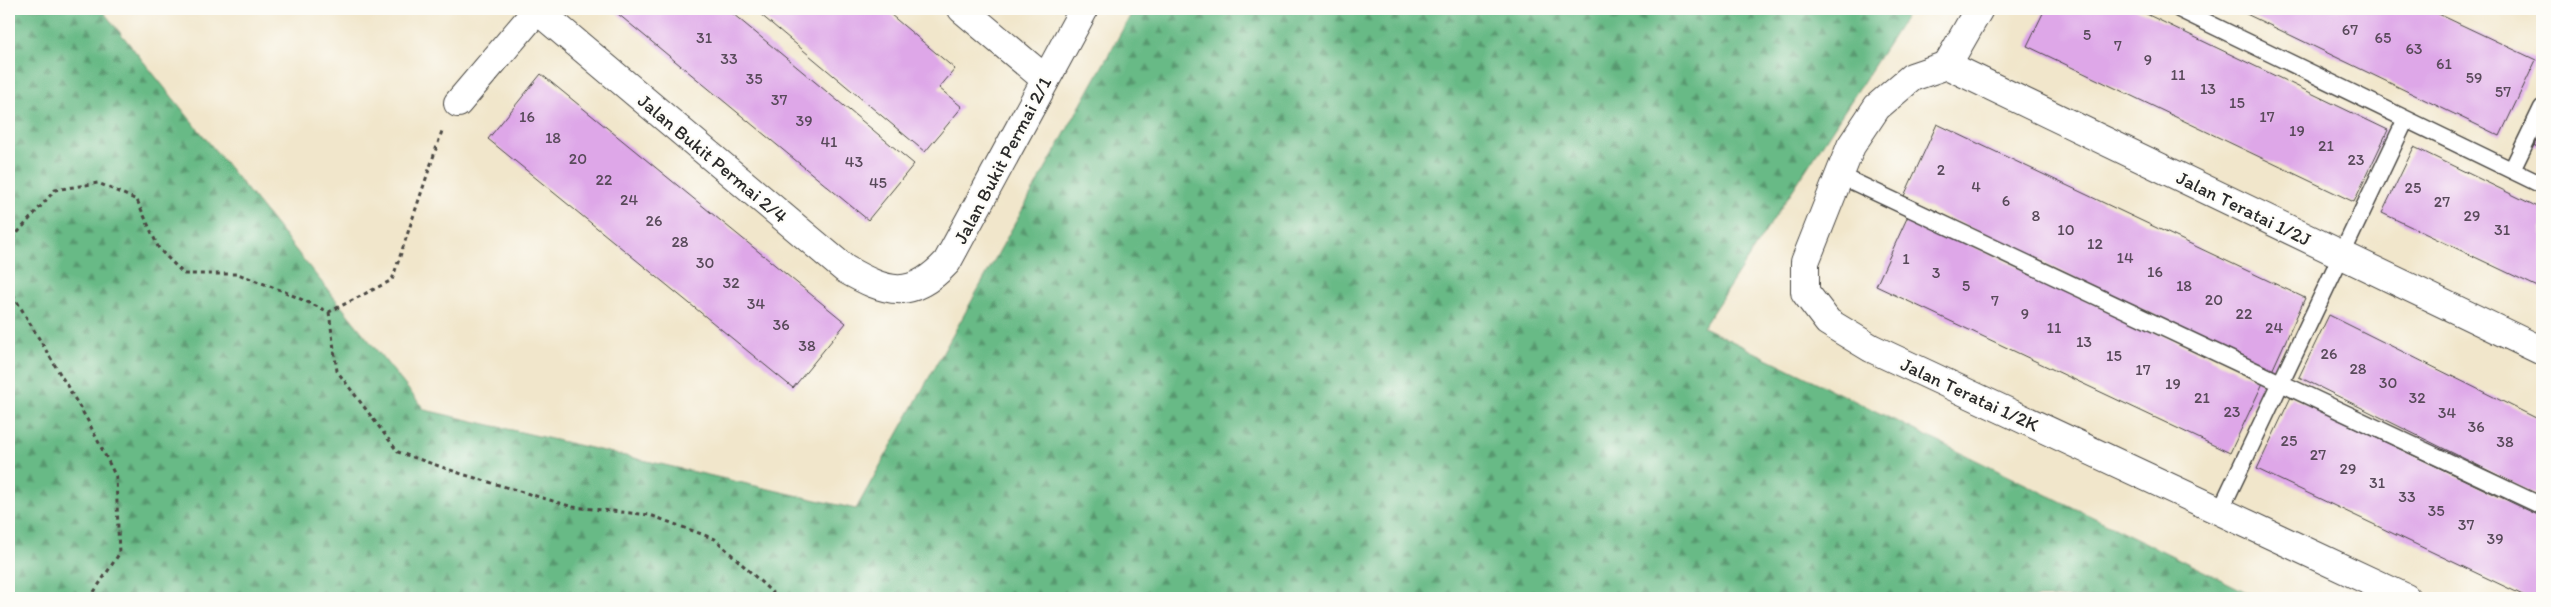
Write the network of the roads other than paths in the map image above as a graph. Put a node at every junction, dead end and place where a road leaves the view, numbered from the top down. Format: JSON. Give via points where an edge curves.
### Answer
{"nodes":[{"id":1,"x":537,"y":9,"type":"edge"},
{"id":2,"x":962,"y":9,"type":"edge"},
{"id":3,"x":1084,"y":9,"type":"edge"},
{"id":4,"x":1979,"y":9,"type":"edge"},
{"id":5,"x":2179,"y":9,"type":"edge"},
{"id":6,"x":1947,"y":65,"type":"junction"},
{"id":7,"x":1044,"y":79,"type":"junction"},
{"id":8,"x":458,"y":103,"type":"road end"},
{"id":9,"x":2542,"y":108,"type":"edge"},
{"id":10,"x":2406,"y":119,"type":"junction"},
{"id":11,"x":2512,"y":170,"type":"junction"},
{"id":12,"x":1839,"y":175,"type":"junction"},
{"id":13,"x":2542,"y":184,"type":"edge"},
{"id":14,"x":2342,"y":255,"type":"junction"},
{"id":15,"x":900,"y":290,"type":"joint"},
{"id":16,"x":2542,"y":351,"type":"edge"},
{"id":17,"x":2281,"y":383,"type":"junction"},
{"id":18,"x":2542,"y":506,"type":"edge"},
{"id":19,"x":2220,"y":511,"type":"junction"},
{"id":20,"x":2406,"y":598,"type":"edge"}],
"edges":[{"from":1,"to":8,"type":"street"},
{"from":1,"to":15,"type":"street","name":"Jalan Bukit Permai 2/4","via":[[845,269],[873,285]]},
{"from":2,"to":7,"type":"street"},
{"from":3,"to":7,"type":"street","name":"Jalan Bukit Permai 2/1"},
{"from":4,"to":6,"type":"street"},
{"from":5,"to":10,"type":"lane"},
{"from":6,"to":12,"type":"street","name":"Jalan Teratai 1/2K","via":[[1912,77],[1877,107],[1851,146]]},
{"from":6,"to":14,"type":"street","name":"Jalan Teratai 1/2J"},
{"from":7,"to":15,"type":"street","name":"Jalan Bukit Permai 2/1","via":[[947,262],[919,286]]},
{"from":9,"to":11,"type":"lane"},
{"from":10,"to":11,"type":"lane"},
{"from":10,"to":14,"type":"lane"},
{"from":11,"to":13,"type":"lane"},
{"from":12,"to":17,"type":"lane"},
{"from":12,"to":19,"type":"street","name":"Jalan Teratai 1/2K","via":[[1805,262],[1805,292],[1828,322],[1871,348]]},
{"from":14,"to":16,"type":"street","name":"Jalan Teratai 1/2J"},
{"from":14,"to":17,"type":"lane"},
{"from":17,"to":18,"type":"lane"},
{"from":17,"to":19,"type":"lane"},
{"from":19,"to":20,"type":"street","name":"Jalan Teratai 1/2K"}]}
